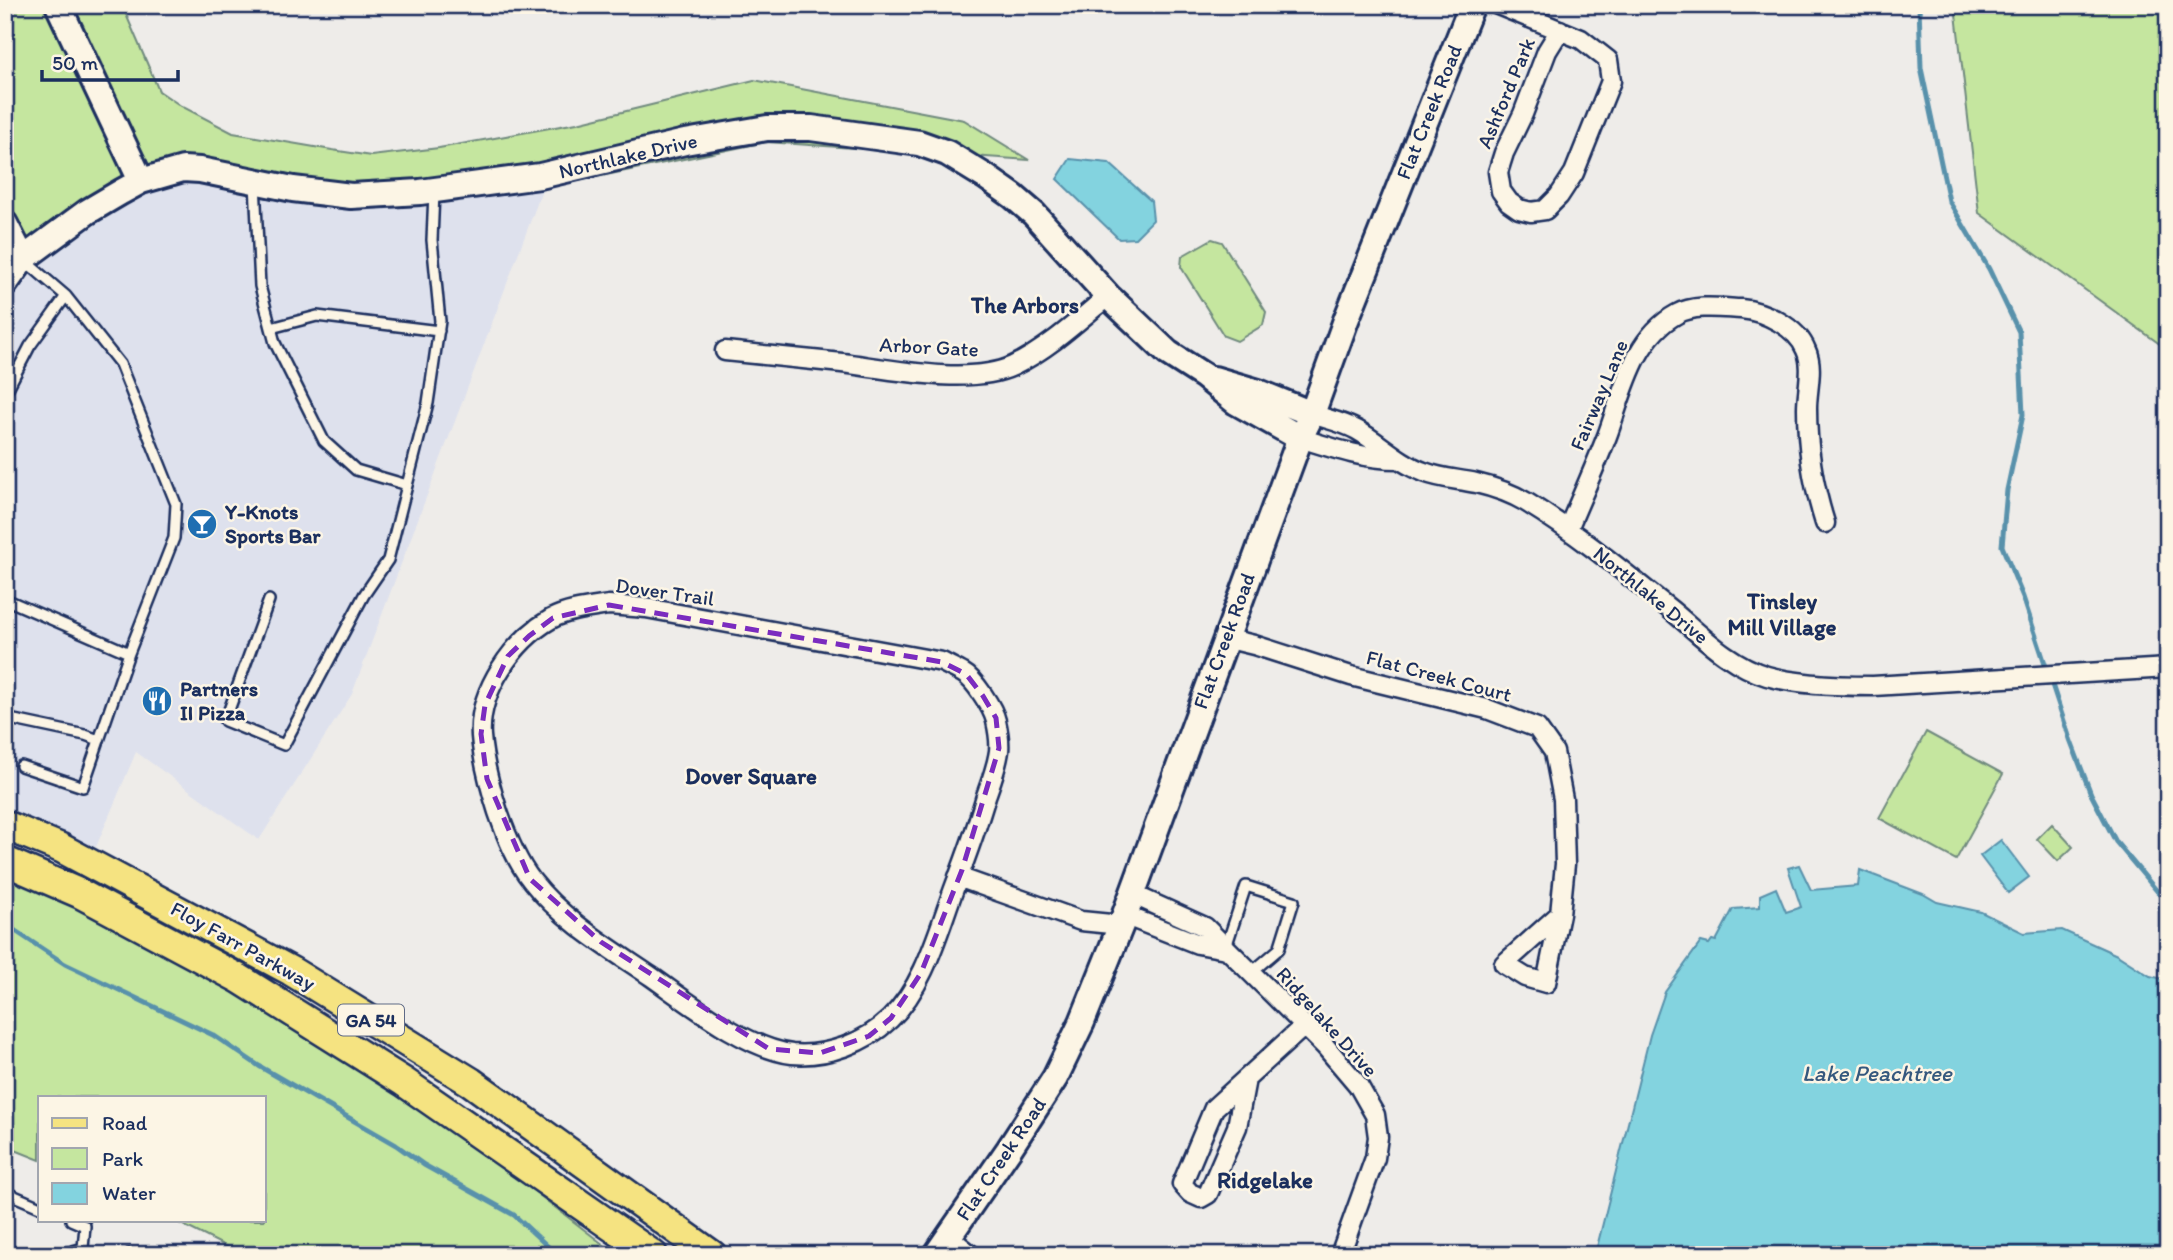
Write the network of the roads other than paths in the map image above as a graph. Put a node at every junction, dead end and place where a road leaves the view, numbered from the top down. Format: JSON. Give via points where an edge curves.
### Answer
{"nodes":[{"id":1,"x":58,"y":5,"type":"edge"},
{"id":2,"x":1472,"y":5,"type":"edge"},
{"id":3,"x":1498,"y":5,"type":"edge"},
{"id":4,"x":1560,"y":30,"type":"junction"},
{"id":5,"x":141,"y":181,"type":"junction"},
{"id":6,"x":255,"y":181,"type":"junction"},
{"id":7,"x":434,"y":190,"type":"junction"},
{"id":8,"x":5,"y":225,"type":"edge"},
{"id":9,"x":23,"y":259,"type":"junction"},
{"id":10,"x":5,"y":284,"type":"edge"},
{"id":11,"x":66,"y":296,"type":"junction"},
{"id":12,"x":1108,"y":296,"type":"junction"},
{"id":13,"x":271,"y":328,"type":"junction"},
{"id":14,"x":439,"y":331,"type":"junction"},
{"id":15,"x":724,"y":352,"type":"dead end"},
{"id":16,"x":1203,"y":376,"type":"junction"},
{"id":17,"x":5,"y":394,"type":"edge"},
{"id":18,"x":1312,"y":414,"type":"junction"},
{"id":19,"x":1300,"y":438,"type":"junction"},
{"id":20,"x":1398,"y":459,"type":"junction"},
{"id":21,"x":407,"y":485,"type":"junction"},
{"id":22,"x":1825,"y":523,"type":"dead end"},
{"id":23,"x":1567,"y":529,"type":"junction"},
{"id":24,"x":5,"y":599,"type":"edge"},
{"id":25,"x":269,"y":600,"type":"dead end"},
{"id":26,"x":1225,"y":638,"type":"junction"},
{"id":27,"x":129,"y":653,"type":"junction"},
{"id":28,"x":2168,"y":668,"type":"edge"},
{"id":29,"x":5,"y":718,"type":"edge"},
{"id":30,"x":99,"y":740,"type":"junction"},
{"id":31,"x":21,"y":765,"type":"dead end"},
{"id":32,"x":5,"y":825,"type":"edge"},
{"id":33,"x":5,"y":861,"type":"edge"},
{"id":34,"x":958,"y":877,"type":"junction"},
{"id":35,"x":1125,"y":911,"type":"junction"},
{"id":36,"x":1560,"y":914,"type":"dead end"},
{"id":37,"x":1226,"y":949,"type":"junction"},
{"id":38,"x":1252,"y":972,"type":"junction"},
{"id":39,"x":1304,"y":1026,"type":"junction"},
{"id":40,"x":1246,"y":1079,"type":"junction"},
{"id":41,"x":5,"y":1192,"type":"edge"},
{"id":42,"x":38,"y":1206,"type":"edge"},
{"id":43,"x":76,"y":1222,"type":"edge"},
{"id":44,"x":943,"y":1246,"type":"edge"},
{"id":45,"x":85,"y":1251,"type":"edge"},
{"id":46,"x":60,"y":1255,"type":"edge"},
{"id":47,"x":653,"y":1255,"type":"edge"},
{"id":48,"x":712,"y":1255,"type":"edge"},
{"id":49,"x":971,"y":1255,"type":"edge"},
{"id":50,"x":1340,"y":1255,"type":"edge"}],
"edges":[{"from":1,"to":5,"type":"street"},
{"from":2,"to":18,"type":"street","name":"Flat Creek Road"},
{"from":3,"to":4,"type":"street","name":"Ashford Park"},
{"from":4,"to":4,"type":"street","name":"Ashford Park","via":[[1547,51],[1498,172],[1500,191],[1509,202],[1531,212],[1545,210],[1574,173],[1611,81],[1608,60],[1581,38]]},
{"from":5,"to":6,"type":"street","name":"Northlake Drive","via":[[183,169]]},
{"from":5,"to":9,"type":"street","name":"Northlake Drive","via":[[87,212]]},
{"from":6,"to":7,"type":"street","name":"Northlake Drive","via":[[351,196]]},
{"from":6,"to":13,"type":"lane","via":[[260,286]]},
{"from":7,"to":12,"type":"street","name":"Northlake Drive","via":[[540,176],[767,128],[811,128],[892,138],[947,153],[1013,196]]},
{"from":7,"to":14,"type":"lane","via":[[432,240]]},
{"from":8,"to":9,"type":"street"},
{"from":9,"to":10,"type":"street","name":"Northlake Drive"},
{"from":9,"to":11,"type":"lane"},
{"from":11,"to":17,"type":"lane","via":[[29,348]]},
{"from":11,"to":27,"type":"lane","via":[[120,363],[176,504],[174,538]]},
{"from":12,"to":15,"type":"street","name":"Arbor Gate","via":[[1035,353],[991,373],[921,373]]},
{"from":12,"to":16,"type":"street","name":"Northlake Drive","via":[[1168,352]]},
{"from":13,"to":14,"type":"lane","via":[[317,316]]},
{"from":13,"to":21,"type":"lane","via":[[324,441],[356,470]]},
{"from":14,"to":21,"type":"lane","via":[[428,403]]},
{"from":16,"to":18,"type":"street","name":"Northlake Drive","via":[[1258,391]]},
{"from":16,"to":19,"type":"street","name":"Northlake Drive","via":[[1236,402]]},
{"from":18,"to":19,"type":"street","name":"Flat Creek Road"},
{"from":18,"to":20,"type":"street","name":"Northlake Drive","via":[[1353,428]]},
{"from":19,"to":20,"type":"street","name":"Northlake Drive","via":[[1380,459]]},
{"from":19,"to":26,"type":"street","name":"Flat Creek Road"},
{"from":20,"to":23,"type":"street","name":"Northlake Drive","via":[[1448,480],[1499,490]]},
{"from":21,"to":25,"type":"lane","via":[[387,560],[284,745],[225,721]]},
{"from":22,"to":23,"type":"street","name":"Fairway Lane","via":[[1809,457],[1810,365],[1801,339],[1766,316],[1719,308],[1679,313],[1650,337],[1638,354]]},
{"from":23,"to":28,"type":"street","name":"Northlake Drive","via":[[1718,649],[1767,676],[1833,686]]},
{"from":24,"to":27,"type":"lane"},
{"from":26,"to":35,"type":"street","name":"Flat Creek Road"},
{"from":26,"to":36,"type":"street","name":"Flat Creek Court","via":[[1351,677],[1487,709],[1537,728],[1554,752],[1563,799],[1566,864]]},
{"from":27,"to":30,"type":"lane"},
{"from":29,"to":30,"type":"lane"},
{"from":30,"to":31,"type":"lane","via":[[83,787]]},
{"from":32,"to":48,"type":"main road","name":"Floy Farr Parkway","number":"GA 54","via":[[61,848],[291,971],[471,1082]]},
{"from":33,"to":47,"type":"main road","name":"Floy Farr Parkway","number":"GA 54","via":[[79,893],[240,979],[404,1082]]},
{"from":34,"to":34,"type":"street","name":"Dover Trail","via":[[921,973],[891,1018],[869,1036],[844,1047],[792,1054],[769,1049],[740,1035],[601,942],[530,879],[504,828],[487,779],[481,734],[495,679],[508,656],[553,618],[609,605],[942,662],[966,674],[983,696],[996,718],[999,748]]},
{"from":34,"to":35,"type":"street","via":[[1081,921]]},
{"from":35,"to":37,"type":"street","name":"Ridgelake Drive","via":[[1205,927]]},
{"from":35,"to":44,"type":"street","name":"Flat Creek Road","via":[[1055,1078]]},
{"from":37,"to":38,"type":"street","name":"Ridgelake Drive"},
{"from":37,"to":38,"type":"lane","via":[[1246,886],[1294,901],[1279,949]]},
{"from":38,"to":39,"type":"street","name":"Ridgelake Drive"},
{"from":39,"to":40,"type":"street"},
{"from":39,"to":50,"type":"street","name":"Ridgelake Drive","via":[[1358,1086],[1375,1115],[1375,1158]]},
{"from":40,"to":40,"type":"street","via":[[1214,1108],[1182,1184],[1201,1198],[1208,1194],[1237,1127]]},
{"from":41,"to":42,"type":"lane"},
{"from":43,"to":45,"type":"lane","via":[[85,1226]]},
{"from":44,"to":49,"type":"street"},
{"from":45,"to":46,"type":"lane"}]}
